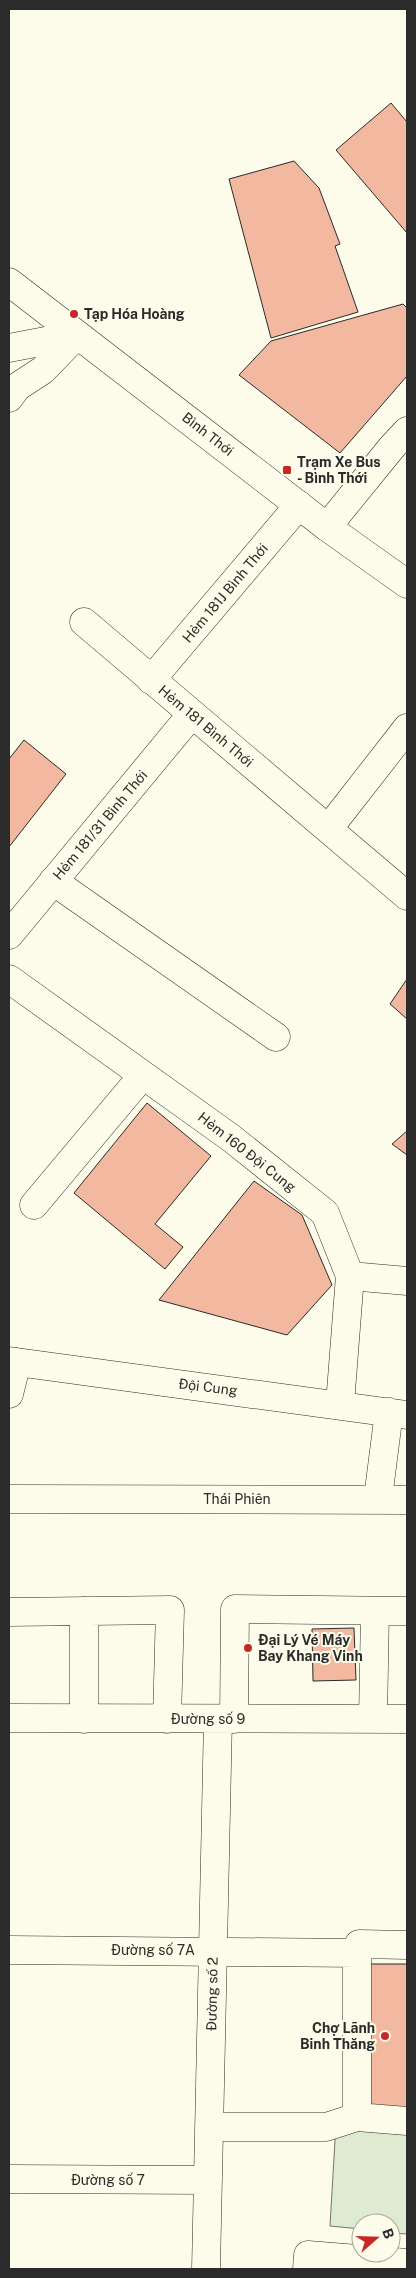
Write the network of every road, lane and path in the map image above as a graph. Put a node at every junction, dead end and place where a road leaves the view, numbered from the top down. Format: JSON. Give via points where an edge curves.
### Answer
{"nodes":[{"id":1,"x":11,"y":286,"type":"edge"},
{"id":2,"x":77,"y":335,"type":"junction"},
{"id":3,"x":9,"y":348,"type":"edge"},
{"id":4,"x":9,"y":398,"type":"edge"},
{"id":5,"x":407,"y":431,"type":"edge"},
{"id":6,"x":299,"y":505,"type":"junction"},
{"id":7,"x":327,"y":527,"type":"junction"},
{"id":8,"x":407,"y":584,"type":"edge"},
{"id":9,"x":84,"y":622,"type":"dead end"},
{"id":10,"x":151,"y":680,"type":"junction"},
{"id":11,"x":191,"y":715,"type":"junction"},
{"id":12,"x":407,"y":728,"type":"edge"},
{"id":13,"x":329,"y":828,"type":"junction"},
{"id":14,"x":53,"y":881,"type":"junction"},
{"id":15,"x":407,"y":896,"type":"edge"},
{"id":16,"x":9,"y":935,"type":"edge"},
{"id":17,"x":9,"y":979,"type":"edge"},
{"id":18,"x":276,"y":1037,"type":"dead end"},
{"id":19,"x":144,"y":1075,"type":"junction"},
{"id":20,"x":34,"y":1204,"type":"dead end"},
{"id":21,"x":350,"y":1276,"type":"junction"},
{"id":22,"x":407,"y":1281,"type":"edge"},
{"id":23,"x":13,"y":1361,"type":"edge"},
{"id":24,"x":9,"y":1394,"type":"edge"},
{"id":25,"x":340,"y":1404,"type":"junction"},
{"id":26,"x":398,"y":1413,"type":"edge"},
{"id":27,"x":378,"y":1498,"type":"junction"},
{"id":28,"x":9,"y":1499,"type":"edge"},
{"id":29,"x":407,"y":1500,"type":"edge"},
{"id":30,"x":84,"y":1611,"type":"junction"},
{"id":31,"x":375,"y":1611,"type":"junction"},
{"id":32,"x":407,"y":1611,"type":"edge"},
{"id":33,"x":9,"y":1612,"type":"edge"},
{"id":34,"x":9,"y":1718,"type":"edge"},
{"id":35,"x":84,"y":1719,"type":"junction"},
{"id":36,"x":167,"y":1719,"type":"junction"},
{"id":37,"x":226,"y":1719,"type":"junction"},
{"id":38,"x":373,"y":1719,"type":"junction"},
{"id":39,"x":407,"y":1719,"type":"edge"},
{"id":40,"x":407,"y":1945,"type":"edge"},
{"id":41,"x":9,"y":1950,"type":"edge"},
{"id":42,"x":213,"y":1951,"type":"junction"},
{"id":43,"x":357,"y":1953,"type":"junction"},
{"id":44,"x":357,"y":2118,"type":"junction"},
{"id":45,"x":407,"y":2121,"type":"edge"},
{"id":46,"x":210,"y":2126,"type":"junction"},
{"id":47,"x":9,"y":2179,"type":"edge"},
{"id":48,"x":207,"y":2180,"type":"junction"},
{"id":49,"x":407,"y":2263,"type":"edge"},
{"id":50,"x":206,"y":2269,"type":"edge"},
{"id":51,"x":307,"y":2269,"type":"edge"}],
"edges":[{"from":1,"to":2,"type":"street","name":"Bình Thới"},
{"from":2,"to":3,"type":"street"},
{"from":2,"to":4,"type":"street","via":[[43,370],[17,387]]},
{"from":2,"to":6,"type":"street","name":"Bình Thới"},
{"from":5,"to":7,"type":"street"},
{"from":6,"to":7,"type":"street","name":"Bình Thới"},
{"from":6,"to":10,"type":"street","name":"Hẻm 181J Bình Thới"},
{"from":7,"to":8,"type":"street","name":"Bình Thới"},
{"from":9,"to":10,"type":"street","name":"Hẻm 181 Bình Thới"},
{"from":10,"to":11,"type":"street","name":"Hẻm 181 Bình Thới"},
{"from":11,"to":13,"type":"street","name":"Hẻm 181 Bình Thới"},
{"from":11,"to":14,"type":"street","name":"Hẻm 181/31 Bình Thới"},
{"from":12,"to":13,"type":"street"},
{"from":13,"to":15,"type":"street","name":"Hẻm 181 Bình Thới"},
{"from":14,"to":16,"type":"street","name":"Hẻm 181/31 Bình Thới"},
{"from":14,"to":18,"type":"street"},
{"from":17,"to":19,"type":"street","name":"Hẻm 160 Đội Cung"},
{"from":19,"to":20,"type":"street"},
{"from":19,"to":21,"type":"street","name":"Hẻm 160 Đội Cung","via":[[231,1138],[325,1213]]},
{"from":21,"to":22,"type":"street"},
{"from":21,"to":25,"type":"street","name":"Hẻm 160 Đội Cung"},
{"from":23,"to":24,"type":"street"},
{"from":23,"to":25,"type":"street","name":"Đội Cung"},
{"from":25,"to":26,"type":"street","name":"Đội Cung"},
{"from":26,"to":27,"type":"street"},
{"from":27,"to":28,"type":"street","name":"Thái Phiên"},
{"from":27,"to":29,"type":"street","name":"Thái Phiên"},
{"from":30,"to":33,"type":"street"},
{"from":30,"to":35,"type":"street"},
{"from":30,"to":36,"type":"street","via":[[170,1610]]},
{"from":31,"to":32,"type":"street"},
{"from":31,"to":37,"type":"street","name":"Đường số 2","via":[[235,1609]]},
{"from":31,"to":38,"type":"street"},
{"from":34,"to":35,"type":"street","name":"Đường số 9"},
{"from":35,"to":36,"type":"street","name":"Đường số 9"},
{"from":36,"to":37,"type":"street","name":"Đường số 9"},
{"from":37,"to":38,"type":"street","name":"Đường số 9"},
{"from":37,"to":42,"type":"street","name":"Đường số 2"},
{"from":38,"to":39,"type":"street","name":"Đường số 9"},
{"from":40,"to":43,"type":"street","via":[[359,1944]]},
{"from":41,"to":42,"type":"street","name":"Đường số 7A"},
{"from":42,"to":43,"type":"street","name":"Đường số 7A"},
{"from":42,"to":46,"type":"street","name":"Đường số 2"},
{"from":43,"to":44,"type":"street"},
{"from":44,"to":45,"type":"street"},
{"from":44,"to":46,"type":"street","via":[[326,2127]]},
{"from":46,"to":48,"type":"street","name":"Đường số 2"},
{"from":47,"to":48,"type":"street","name":"Đường số 7"},
{"from":48,"to":50,"type":"street","name":"Đường số 2"},
{"from":49,"to":51,"type":"street","via":[[308,2255]]}]}
